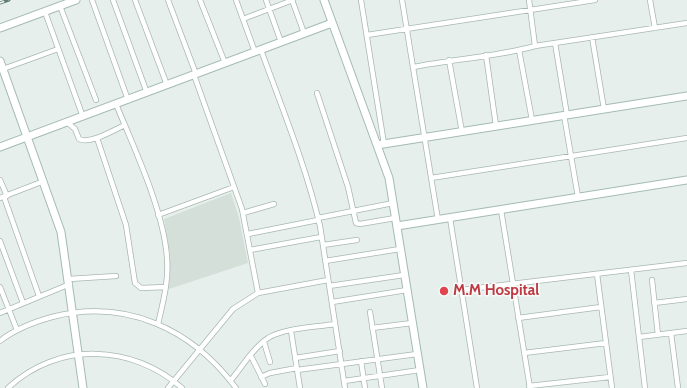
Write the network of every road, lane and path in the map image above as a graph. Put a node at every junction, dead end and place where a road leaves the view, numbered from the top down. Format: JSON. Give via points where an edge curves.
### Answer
{"nodes":[{"id":1,"x":76,"y":0,"type":"edge"},
{"id":2,"x":92,"y":0,"type":"edge"},
{"id":3,"x":113,"y":0,"type":"edge"},
{"id":4,"x":135,"y":0,"type":"edge"},
{"id":5,"x":168,"y":0,"type":"edge"},
{"id":6,"x":200,"y":0,"type":"edge"},
{"id":7,"x":236,"y":0,"type":"edge"},
{"id":8,"x":266,"y":0,"type":"edge"},
{"id":9,"x":292,"y":0,"type":"edge"},
{"id":10,"x":324,"y":0,"type":"edge"},
{"id":11,"x":361,"y":0,"type":"edge"},
{"id":12,"x":402,"y":0,"type":"edge"},
{"id":13,"x":529,"y":0,"type":"edge"},
{"id":14,"x":595,"y":0,"type":"edge"},
{"id":15,"x":650,"y":0,"type":"edge"},
{"id":16,"x":60,"y":6,"type":"junction"},
{"id":17,"x":268,"y":8,"type":"junction"},
{"id":18,"x":530,"y":10,"type":"junction"},
{"id":19,"x":45,"y":12,"type":"junction"},
{"id":20,"x":243,"y":18,"type":"junction"},
{"id":21,"x":332,"y":23,"type":"junction"},
{"id":22,"x":687,"y":23,"type":"edge"},
{"id":23,"x":0,"y":28,"type":"edge"},
{"id":24,"x":655,"y":28,"type":"junction"},
{"id":25,"x":408,"y":29,"type":"junction"},
{"id":26,"x":304,"y":33,"type":"junction"},
{"id":27,"x":367,"y":35,"type":"junction"},
{"id":28,"x":592,"y":37,"type":"junction"},
{"id":29,"x":281,"y":42,"type":"junction"},
{"id":30,"x":555,"y":43,"type":"junction"},
{"id":31,"x":535,"y":46,"type":"junction"},
{"id":32,"x":58,"y":49,"type":"junction"},
{"id":33,"x":519,"y":50,"type":"junction"},
{"id":34,"x":258,"y":51,"type":"junction"},
{"id":35,"x":486,"y":55,"type":"junction"},
{"id":36,"x":449,"y":60,"type":"junction"},
{"id":37,"x":0,"y":61,"type":"edge"},
{"id":38,"x":225,"y":63,"type":"junction"},
{"id":39,"x":414,"y":67,"type":"junction"},
{"id":40,"x":3,"y":69,"type":"junction"},
{"id":41,"x":195,"y":75,"type":"junction"},
{"id":42,"x":167,"y":85,"type":"junction"},
{"id":43,"x":147,"y":93,"type":"junction"},
{"id":44,"x":317,"y":93,"type":"dead end"},
{"id":45,"x":687,"y":96,"type":"edge"},
{"id":46,"x":96,"y":100,"type":"dead end"},
{"id":47,"x":128,"y":100,"type":"junction"},
{"id":48,"x":116,"y":104,"type":"junction"},
{"id":49,"x":604,"y":109,"type":"junction"},
{"id":50,"x":566,"y":115,"type":"junction"},
{"id":51,"x":82,"y":117,"type":"junction"},
{"id":52,"x":532,"y":120,"type":"junction"},
{"id":53,"x":68,"y":123,"type":"junction"},
{"id":54,"x":125,"y":125,"type":"junction"},
{"id":55,"x":496,"y":126,"type":"junction"},
{"id":56,"x":462,"y":132,"type":"junction"},
{"id":57,"x":28,"y":138,"type":"junction"},
{"id":58,"x":97,"y":138,"type":"junction"},
{"id":59,"x":425,"y":138,"type":"junction"},
{"id":60,"x":687,"y":138,"type":"edge"},
{"id":61,"x":380,"y":145,"type":"junction"},
{"id":62,"x":0,"y":147,"type":"edge"},
{"id":63,"x":571,"y":156,"type":"junction"},
{"id":64,"x":432,"y":178,"type":"junction"},
{"id":65,"x":0,"y":180,"type":"edge"},
{"id":66,"x":687,"y":180,"type":"edge"},
{"id":67,"x":44,"y":181,"type":"junction"},
{"id":68,"x":234,"y":187,"type":"junction"},
{"id":69,"x":4,"y":197,"type":"edge"},
{"id":70,"x":578,"y":197,"type":"junction"},
{"id":71,"x":393,"y":203,"type":"junction"},
{"id":72,"x":274,"y":204,"type":"dead end"},
{"id":73,"x":501,"y":210,"type":"junction"},
{"id":74,"x":354,"y":211,"type":"junction"},
{"id":75,"x":243,"y":213,"type":"junction"},
{"id":76,"x":158,"y":216,"type":"junction"},
{"id":77,"x":395,"y":218,"type":"junction"},
{"id":78,"x":450,"y":218,"type":"junction"},
{"id":79,"x":318,"y":219,"type":"junction"},
{"id":80,"x":438,"y":220,"type":"junction"},
{"id":81,"x":397,"y":226,"type":"junction"},
{"id":82,"x":248,"y":234,"type":"junction"},
{"id":83,"x":321,"y":236,"type":"junction"},
{"id":84,"x":356,"y":240,"type":"dead end"},
{"id":85,"x":0,"y":241,"type":"edge"},
{"id":86,"x":323,"y":246,"type":"junction"},
{"id":87,"x":400,"y":249,"type":"junction"},
{"id":88,"x":250,"y":250,"type":"junction"},
{"id":89,"x":325,"y":261,"type":"junction"},
{"id":90,"x":687,"y":263,"type":"edge"},
{"id":91,"x":631,"y":270,"type":"junction"},
{"id":92,"x":596,"y":274,"type":"junction"},
{"id":93,"x":404,"y":275,"type":"junction"},
{"id":94,"x":116,"y":276,"type":"dead end"},
{"id":95,"x":328,"y":280,"type":"junction"},
{"id":96,"x":652,"y":280,"type":"dead end"},
{"id":97,"x":69,"y":282,"type":"junction"},
{"id":98,"x":513,"y":284,"type":"junction"},
{"id":99,"x":329,"y":286,"type":"junction"},
{"id":100,"x":0,"y":287,"type":"edge"},
{"id":101,"x":166,"y":287,"type":"junction"},
{"id":102,"x":407,"y":290,"type":"junction"},
{"id":103,"x":461,"y":290,"type":"junction"},
{"id":104,"x":258,"y":294,"type":"junction"},
{"id":105,"x":39,"y":296,"type":"junction"},
{"id":106,"x":687,"y":299,"type":"edge"},
{"id":107,"x":332,"y":302,"type":"junction"},
{"id":108,"x":23,"y":303,"type":"junction"},
{"id":109,"x":654,"y":303,"type":"junction"},
{"id":110,"x":601,"y":307,"type":"junction"},
{"id":111,"x":8,"y":309,"type":"junction"},
{"id":112,"x":370,"y":312,"type":"dead end"},
{"id":113,"x":0,"y":313,"type":"edge"},
{"id":114,"x":73,"y":313,"type":"junction"},
{"id":115,"x":518,"y":318,"type":"junction"},
{"id":116,"x":412,"y":322,"type":"junction"},
{"id":117,"x":158,"y":324,"type":"junction"},
{"id":118,"x":335,"y":324,"type":"junction"},
{"id":119,"x":372,"y":328,"type":"junction"},
{"id":120,"x":16,"y":330,"type":"junction"},
{"id":121,"x":291,"y":331,"type":"junction"},
{"id":122,"x":687,"y":331,"type":"edge"},
{"id":123,"x":671,"y":333,"type":"junction"},
{"id":124,"x":658,"y":335,"type":"junction"},
{"id":125,"x":0,"y":336,"type":"edge"},
{"id":126,"x":639,"y":337,"type":"junction"},
{"id":127,"x":0,"y":341,"type":"edge"},
{"id":128,"x":264,"y":342,"type":"junction"},
{"id":129,"x":606,"y":343,"type":"junction"},
{"id":130,"x":199,"y":348,"type":"junction"},
{"id":131,"x":340,"y":351,"type":"junction"},
{"id":132,"x":524,"y":353,"type":"junction"},
{"id":133,"x":417,"y":354,"type":"junction"},
{"id":134,"x":79,"y":355,"type":"junction"},
{"id":135,"x":251,"y":356,"type":"junction"},
{"id":136,"x":295,"y":358,"type":"junction"},
{"id":137,"x":377,"y":359,"type":"junction"},
{"id":138,"x":270,"y":362,"type":"dead end"},
{"id":139,"x":361,"y":362,"type":"junction"},
{"id":140,"x":342,"y":364,"type":"junction"},
{"id":141,"x":297,"y":369,"type":"junction"},
{"id":142,"x":420,"y":370,"type":"junction"},
{"id":143,"x":380,"y":376,"type":"junction"},
{"id":144,"x":261,"y":377,"type":"junction"},
{"id":145,"x":610,"y":377,"type":"junction"},
{"id":146,"x":364,"y":378,"type":"junction"},
{"id":147,"x":231,"y":380,"type":"junction"},
{"id":148,"x":173,"y":381,"type":"junction"},
{"id":149,"x":344,"y":381,"type":"junction"},
{"id":150,"x":265,"y":384,"type":"dead end"},
{"id":151,"x":530,"y":387,"type":"edge"},
{"id":152,"x":8,"y":388,"type":"edge"},
{"id":153,"x":83,"y":388,"type":"edge"},
{"id":154,"x":168,"y":388,"type":"edge"},
{"id":155,"x":182,"y":388,"type":"edge"},
{"id":156,"x":236,"y":388,"type":"edge"},
{"id":157,"x":300,"y":388,"type":"edge"},
{"id":158,"x":345,"y":388,"type":"edge"},
{"id":159,"x":365,"y":388,"type":"edge"},
{"id":160,"x":382,"y":388,"type":"edge"},
{"id":161,"x":423,"y":388,"type":"edge"},
{"id":162,"x":477,"y":388,"type":"edge"},
{"id":163,"x":612,"y":388,"type":"edge"},
{"id":164,"x":645,"y":388,"type":"edge"},
{"id":165,"x":678,"y":388,"type":"edge"}],
"edges":[{"from":1,"to":16,"type":"street"},
{"from":2,"to":47,"type":"street"},
{"from":3,"to":43,"type":"street"},
{"from":4,"to":42,"type":"street"},
{"from":5,"to":41,"type":"street"},
{"from":6,"to":38,"type":"street"},
{"from":7,"to":20,"type":"street"},
{"from":8,"to":17,"type":"street"},
{"from":9,"to":17,"type":"street"},
{"from":9,"to":26,"type":"street"},
{"from":10,"to":21,"type":"street"},
{"from":11,"to":27,"type":"street"},
{"from":12,"to":25,"type":"street"},
{"from":13,"to":18,"type":"street"},
{"from":14,"to":18,"type":"street"},
{"from":15,"to":24,"type":"street"},
{"from":16,"to":19,"type":"street"},
{"from":16,"to":46,"type":"street"},
{"from":17,"to":20,"type":"street"},
{"from":17,"to":29,"type":"street"},
{"from":18,"to":25,"type":"street"},
{"from":18,"to":31,"type":"street"},
{"from":19,"to":23,"type":"street"},
{"from":19,"to":32,"type":"street"},
{"from":20,"to":34,"type":"street"},
{"from":21,"to":26,"type":"street"},
{"from":21,"to":61,"type":"street"},
{"from":22,"to":24,"type":"street"},
{"from":24,"to":28,"type":"street"},
{"from":25,"to":27,"type":"street"},
{"from":25,"to":39,"type":"street"},
{"from":26,"to":29,"type":"street"},
{"from":27,"to":61,"type":"street"},
{"from":28,"to":30,"type":"street"},
{"from":28,"to":49,"type":"street"},
{"from":29,"to":34,"type":"street"},
{"from":30,"to":31,"type":"street"},
{"from":30,"to":50,"type":"street"},
{"from":31,"to":33,"type":"street"},
{"from":32,"to":40,"type":"street"},
{"from":32,"to":51,"type":"street"},
{"from":33,"to":35,"type":"street"},
{"from":33,"to":52,"type":"street"},
{"from":34,"to":38,"type":"street"},
{"from":34,"to":79,"type":"street","via":[[303,164]]},
{"from":35,"to":36,"type":"street"},
{"from":35,"to":55,"type":"street"},
{"from":36,"to":39,"type":"street"},
{"from":36,"to":56,"type":"street"},
{"from":37,"to":40,"type":"street"},
{"from":38,"to":41,"type":"street"},
{"from":39,"to":59,"type":"street"},
{"from":40,"to":57,"type":"street"},
{"from":41,"to":42,"type":"street"},
{"from":41,"to":68,"type":"street"},
{"from":42,"to":43,"type":"street"},
{"from":43,"to":47,"type":"street"},
{"from":44,"to":74,"type":"street","via":[[339,155]]},
{"from":45,"to":49,"type":"street"},
{"from":47,"to":48,"type":"street"},
{"from":48,"to":51,"type":"street"},
{"from":48,"to":54,"type":"street"},
{"from":49,"to":50,"type":"street"},
{"from":50,"to":52,"type":"street"},
{"from":50,"to":63,"type":"street"},
{"from":51,"to":53,"type":"street"},
{"from":52,"to":55,"type":"street"},
{"from":53,"to":57,"type":"street"},
{"from":53,"to":58,"type":"street","via":[[75,129],[80,140]]},
{"from":54,"to":58,"type":"street"},
{"from":54,"to":76,"type":"street"},
{"from":55,"to":56,"type":"street"},
{"from":56,"to":59,"type":"street"},
{"from":57,"to":62,"type":"street"},
{"from":57,"to":67,"type":"street"},
{"from":58,"to":101,"type":"street","via":[[126,225],[135,283],[141,288]]},
{"from":59,"to":61,"type":"street"},
{"from":59,"to":64,"type":"street"},
{"from":60,"to":63,"type":"street"},
{"from":61,"to":71,"type":"street"},
{"from":63,"to":64,"type":"street"},
{"from":63,"to":70,"type":"street"},
{"from":64,"to":80,"type":"street"},
{"from":65,"to":69,"type":"street"},
{"from":66,"to":70,"type":"street"},
{"from":67,"to":69,"type":"street"},
{"from":67,"to":97,"type":"street","via":[[61,232]]},
{"from":68,"to":75,"type":"street"},
{"from":68,"to":76,"type":"street"},
{"from":69,"to":105,"type":"street"},
{"from":70,"to":73,"type":"street"},
{"from":71,"to":74,"type":"street"},
{"from":71,"to":77,"type":"street"},
{"from":72,"to":75,"type":"street"},
{"from":73,"to":78,"type":"street"},
{"from":73,"to":98,"type":"street"},
{"from":74,"to":77,"type":"street","via":[[358,224]]},
{"from":74,"to":79,"type":"street"},
{"from":75,"to":82,"type":"street"},
{"from":76,"to":101,"type":"street","via":[[167,258]]},
{"from":77,"to":81,"type":"street"},
{"from":78,"to":80,"type":"street"},
{"from":78,"to":103,"type":"street"},
{"from":79,"to":82,"type":"street"},
{"from":79,"to":83,"type":"street"},
{"from":80,"to":81,"type":"street"},
{"from":81,"to":87,"type":"street"},
{"from":82,"to":88,"type":"street"},
{"from":83,"to":86,"type":"street"},
{"from":83,"to":88,"type":"street"},
{"from":84,"to":86,"type":"street"},
{"from":85,"to":108,"type":"street"},
{"from":86,"to":89,"type":"street"},
{"from":87,"to":89,"type":"street"},
{"from":87,"to":93,"type":"street"},
{"from":88,"to":104,"type":"street"},
{"from":89,"to":95,"type":"street"},
{"from":90,"to":91,"type":"street"},
{"from":91,"to":92,"type":"street"},
{"from":91,"to":126,"type":"street"},
{"from":92,"to":98,"type":"street"},
{"from":92,"to":110,"type":"street"},
{"from":93,"to":99,"type":"street"},
{"from":93,"to":102,"type":"street"},
{"from":94,"to":97,"type":"street"},
{"from":95,"to":99,"type":"street"},
{"from":95,"to":104,"type":"street"},
{"from":96,"to":109,"type":"street"},
{"from":97,"to":105,"type":"street"},
{"from":97,"to":114,"type":"street"},
{"from":98,"to":103,"type":"street"},
{"from":98,"to":115,"type":"street"},
{"from":99,"to":107,"type":"street"},
{"from":100,"to":111,"type":"street"},
{"from":101,"to":117,"type":"street"},
{"from":102,"to":107,"type":"street"},
{"from":102,"to":116,"type":"street"},
{"from":103,"to":162,"type":"street"},
{"from":104,"to":130,"type":"street","via":[[233,308]]},
{"from":105,"to":108,"type":"street"},
{"from":106,"to":109,"type":"street"},
{"from":107,"to":118,"type":"street"},
{"from":108,"to":111,"type":"street"},
{"from":109,"to":124,"type":"street"},
{"from":110,"to":115,"type":"street"},
{"from":110,"to":129,"type":"street"},
{"from":111,"to":113,"type":"street"},
{"from":111,"to":120,"type":"street"},
{"from":112,"to":119,"type":"street"},
{"from":114,"to":117,"type":"street","via":[[117,313]]},
{"from":114,"to":120,"type":"street","via":[[38,321]]},
{"from":114,"to":134,"type":"street"},
{"from":115,"to":132,"type":"street"},
{"from":116,"to":119,"type":"street"},
{"from":116,"to":133,"type":"street"},
{"from":117,"to":130,"type":"street"},
{"from":118,"to":121,"type":"street"},
{"from":118,"to":131,"type":"street"},
{"from":119,"to":137,"type":"street"},
{"from":120,"to":125,"type":"street"},
{"from":120,"to":127,"type":"street"},
{"from":121,"to":128,"type":"street","via":[[278,334]]},
{"from":121,"to":136,"type":"street"},
{"from":122,"to":123,"type":"street"},
{"from":123,"to":124,"type":"street"},
{"from":123,"to":165,"type":"street"},
{"from":124,"to":126,"type":"street"},
{"from":126,"to":164,"type":"street"},
{"from":128,"to":135,"type":"street"},
{"from":128,"to":138,"type":"street"},
{"from":129,"to":132,"type":"street"},
{"from":129,"to":145,"type":"street"},
{"from":130,"to":147,"type":"street","via":[[211,357]]},
{"from":130,"to":148,"type":"street"},
{"from":131,"to":136,"type":"street"},
{"from":131,"to":140,"type":"street"},
{"from":132,"to":151,"type":"street"},
{"from":133,"to":137,"type":"street"},
{"from":133,"to":142,"type":"street"},
{"from":134,"to":148,"type":"street","via":[[118,355],[142,362]]},
{"from":134,"to":152,"type":"street","via":[[52,360],[30,371]]},
{"from":134,"to":153,"type":"street"},
{"from":135,"to":144,"type":"street"},
{"from":135,"to":147,"type":"street"},
{"from":136,"to":141,"type":"street"},
{"from":137,"to":139,"type":"street"},
{"from":137,"to":143,"type":"street"},
{"from":139,"to":140,"type":"street"},
{"from":139,"to":146,"type":"street"},
{"from":140,"to":141,"type":"street"},
{"from":140,"to":149,"type":"street"},
{"from":141,"to":144,"type":"street"},
{"from":141,"to":157,"type":"street"},
{"from":142,"to":143,"type":"street"},
{"from":142,"to":161,"type":"street"},
{"from":143,"to":146,"type":"street"},
{"from":143,"to":160,"type":"street"},
{"from":144,"to":150,"type":"street"},
{"from":145,"to":151,"type":"street"},
{"from":145,"to":163,"type":"street"},
{"from":146,"to":149,"type":"street"},
{"from":146,"to":159,"type":"street"},
{"from":147,"to":156,"type":"street"},
{"from":148,"to":154,"type":"street"},
{"from":148,"to":155,"type":"street"},
{"from":149,"to":158,"type":"street"}]}
